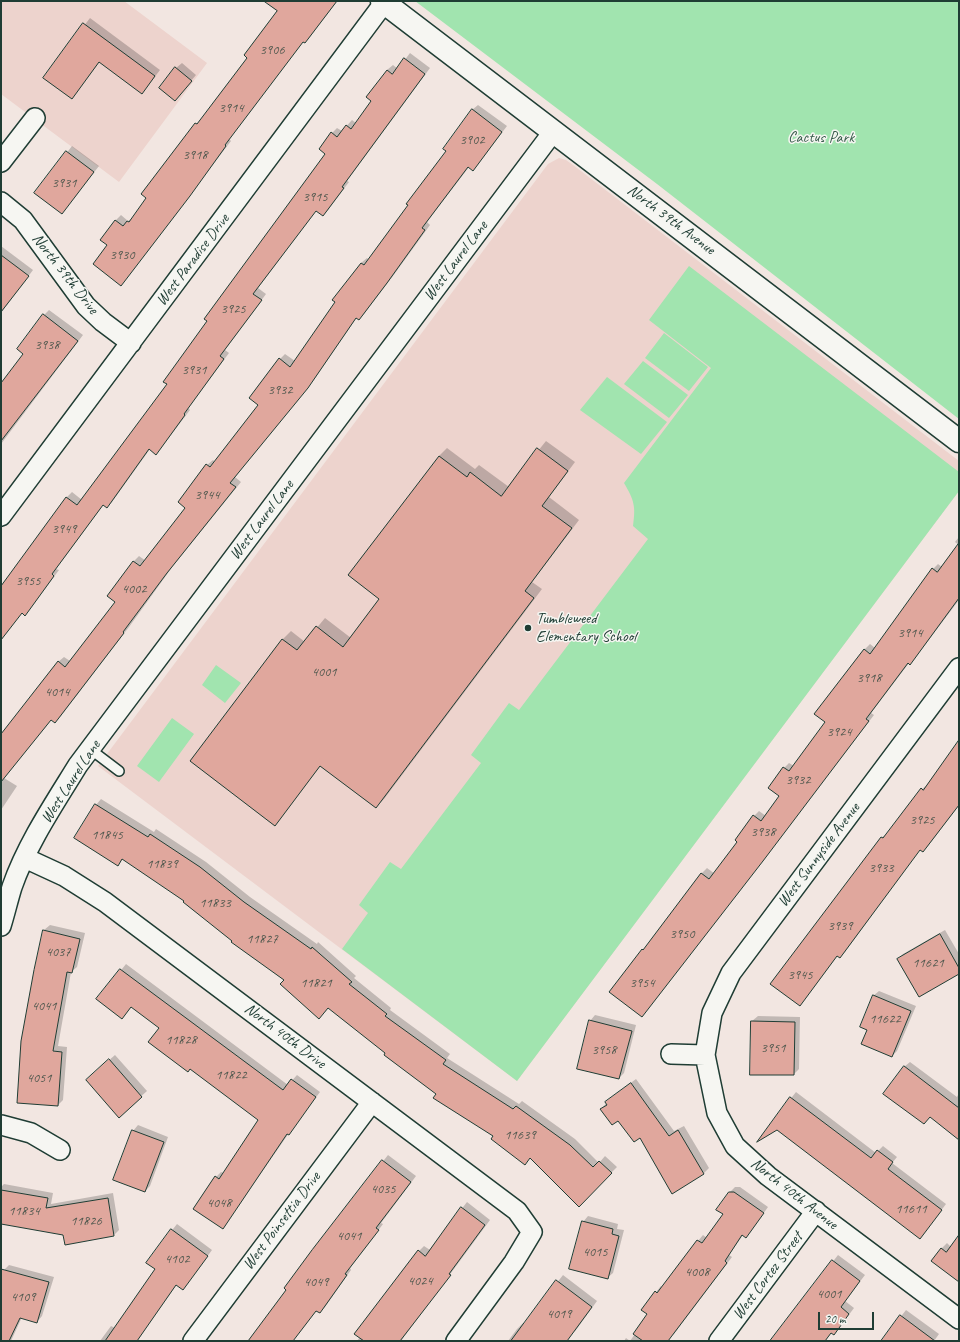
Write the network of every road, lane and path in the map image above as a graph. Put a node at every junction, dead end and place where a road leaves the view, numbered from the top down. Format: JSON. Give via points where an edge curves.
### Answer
{"nodes":[{"id":1,"x":383,"y":2,"type":"edge"},
{"id":2,"x":35,"y":118,"type":"dead end"},
{"id":3,"x":553,"y":132,"type":"junction"},
{"id":4,"x":1,"y":162,"type":"edge"},
{"id":5,"x":1,"y":202,"type":"edge"},
{"id":6,"x":131,"y":343,"type":"junction"},
{"id":7,"x":959,"y":441,"type":"edge"},
{"id":8,"x":1,"y":516,"type":"edge"},
{"id":9,"x":959,"y":668,"type":"edge"},
{"id":10,"x":90,"y":749,"type":"junction"},
{"id":11,"x":118,"y":771,"type":"dead end"},
{"id":12,"x":25,"y":858,"type":"junction"},
{"id":13,"x":1,"y":926,"type":"edge"},
{"id":14,"x":671,"y":1054,"type":"dead end"},
{"id":15,"x":705,"y":1055,"type":"junction"},
{"id":16,"x":372,"y":1102,"type":"junction"},
{"id":17,"x":1,"y":1125,"type":"edge"},
{"id":18,"x":60,"y":1150,"type":"dead end"},
{"id":19,"x":816,"y":1211,"type":"junction"},
{"id":20,"x":959,"y":1319,"type":"edge"},
{"id":21,"x":193,"y":1341,"type":"edge"},
{"id":22,"x":456,"y":1341,"type":"edge"},
{"id":23,"x":719,"y":1341,"type":"edge"}],
"edges":[{"from":1,"to":3,"type":"street","name":"North 39th Avenue"},
{"from":1,"to":6,"type":"street","name":"West Paradise Drive"},
{"from":2,"to":4,"type":"street"},
{"from":3,"to":7,"type":"street","name":"North 39th Avenue"},
{"from":3,"to":10,"type":"street","name":"West Laurel Lane"},
{"from":5,"to":6,"type":"street","name":"North 39th Drive","via":[[23,220],[86,306]]},
{"from":6,"to":8,"type":"street","name":"West Paradise Drive"},
{"from":9,"to":15,"type":"street","name":"West Sunnyside Avenue","via":[[731,972],[712,1013]]},
{"from":10,"to":11,"type":"lane"},
{"from":10,"to":12,"type":"street","name":"West Laurel Lane","via":[[46,817]]},
{"from":12,"to":13,"type":"street","name":"West Laurel Lane","via":[[12,887]]},
{"from":12,"to":16,"type":"street","name":"North 40th Drive","via":[[64,876],[105,902]]},
{"from":14,"to":15,"type":"street"},
{"from":15,"to":19,"type":"street","name":"North 40th Avenue","via":[[717,1113],[735,1146],[768,1176]]},
{"from":16,"to":21,"type":"street","name":"West Poinsettia Drive"},
{"from":16,"to":22,"type":"street","name":"North 40th Drive","via":[[517,1211],[532,1232],[514,1262]]},
{"from":17,"to":18,"type":"street","via":[[31,1133]]},
{"from":19,"to":20,"type":"street","name":"North 40th Avenue"},
{"from":19,"to":23,"type":"street","name":"West Cortez Street"}]}
